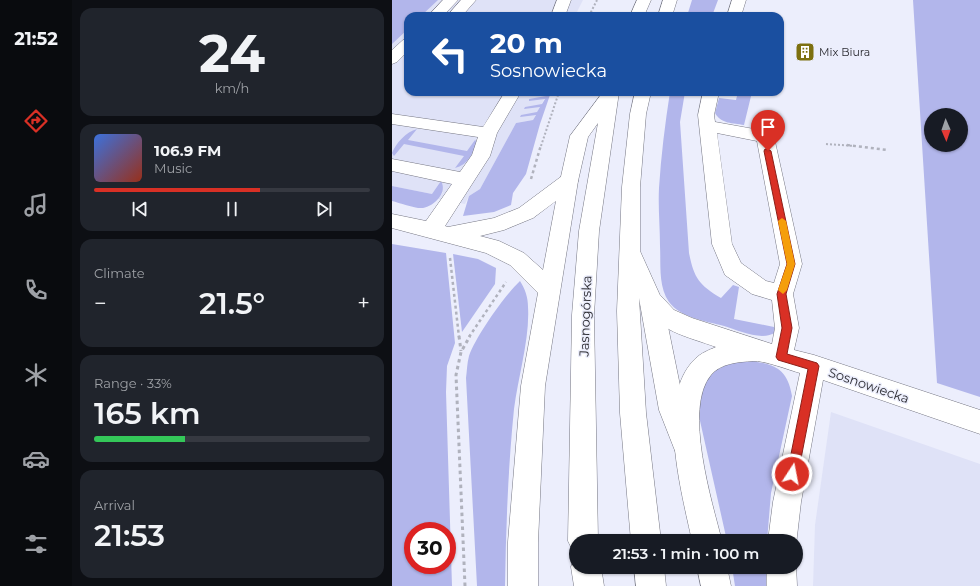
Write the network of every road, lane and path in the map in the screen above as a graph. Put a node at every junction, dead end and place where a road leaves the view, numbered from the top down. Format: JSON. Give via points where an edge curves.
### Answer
{"nodes":[{"id":1,"x":451,"y":0,"type":"edge"},
{"id":2,"x":470,"y":0,"type":"edge"},
{"id":3,"x":564,"y":0,"type":"edge"},
{"id":4,"x":597,"y":0,"type":"edge"},
{"id":5,"x":644,"y":0,"type":"edge"},
{"id":6,"x":670,"y":0,"type":"edge"},
{"id":7,"x":740,"y":0,"type":"edge"},
{"id":8,"x":439,"y":12,"type":"edge"},
{"id":9,"x":458,"y":12,"type":"edge"},
{"id":10,"x":560,"y":12,"type":"edge"},
{"id":11,"x":592,"y":12,"type":"edge"},
{"id":12,"x":639,"y":12,"type":"edge"},
{"id":13,"x":666,"y":12,"type":"edge"},
{"id":14,"x":736,"y":12,"type":"edge"},
{"id":15,"x":404,"y":47,"type":"edge"},
{"id":16,"x":392,"y":59,"type":"edge"},
{"id":17,"x":511,"y":96,"type":"edge"},
{"id":18,"x":558,"y":96,"type":"edge"},
{"id":19,"x":608,"y":96,"type":"edge"},
{"id":20,"x":610,"y":96,"type":"edge"},
{"id":21,"x":642,"y":96,"type":"edge"},
{"id":22,"x":710,"y":96,"type":"edge"},
{"id":23,"x":392,"y":119,"type":"edge"},
{"id":24,"x":708,"y":126,"type":"junction"},
{"id":25,"x":488,"y":133,"type":"junction"},
{"id":26,"x":826,"y":144,"type":"dead end"},
{"id":27,"x":887,"y":150,"type":"dead end"},
{"id":28,"x":392,"y":165,"type":"edge"},
{"id":29,"x":465,"y":180,"type":"junction"},
{"id":30,"x":530,"y":181,"type":"dead end"},
{"id":31,"x":569,"y":181,"type":"junction"},
{"id":32,"x":392,"y":221,"type":"edge"},
{"id":33,"x":443,"y":238,"type":"junction"},
{"id":34,"x":629,"y":248,"type":"junction"},
{"id":35,"x":508,"y":279,"type":"dead end"},
{"id":36,"x":550,"y":290,"type":"junction"},
{"id":37,"x":782,"y":294,"type":"junction"},
{"id":38,"x":652,"y":302,"type":"junction"},
{"id":39,"x":757,"y":351,"type":"junction"},
{"id":40,"x":461,"y":352,"type":"junction"},
{"id":41,"x":781,"y":357,"type":"junction"},
{"id":42,"x":814,"y":366,"type":"junction"},
{"id":43,"x":980,"y":422,"type":"edge"},
{"id":44,"x":688,"y":452,"type":"junction"},
{"id":45,"x":583,"y":534,"type":"edge"},
{"id":46,"x":645,"y":534,"type":"edge"},
{"id":47,"x":706,"y":534,"type":"edge"},
{"id":48,"x":784,"y":534,"type":"edge"},
{"id":49,"x":587,"y":574,"type":"edge"},
{"id":50,"x":650,"y":574,"type":"edge"},
{"id":51,"x":713,"y":574,"type":"edge"},
{"id":52,"x":782,"y":574,"type":"edge"},
{"id":53,"x":465,"y":586,"type":"edge"},
{"id":54,"x":523,"y":586,"type":"edge"},
{"id":55,"x":588,"y":586,"type":"edge"},
{"id":56,"x":651,"y":586,"type":"edge"},
{"id":57,"x":716,"y":586,"type":"edge"},
{"id":58,"x":782,"y":586,"type":"edge"}],
"edges":[{"from":1,"to":8,"type":"main road"},
{"from":2,"to":9,"type":"main road"},
{"from":3,"to":10,"type":"main road"},
{"from":4,"to":11,"type":"path"},
{"from":5,"to":12,"type":"main road"},
{"from":6,"to":13,"type":"main road"},
{"from":7,"to":14,"type":"main road"},
{"from":15,"to":16,"type":"main road"},
{"from":17,"to":25,"type":"main road"},
{"from":18,"to":30,"type":"path"},
{"from":19,"to":31,"type":"main road","via":[[579,136]]},
{"from":20,"to":45,"type":"main road","name":"Jasnogórska","via":[[589,231],[585,292]]},
{"from":21,"to":34,"type":"main road","via":[[631,186]]},
{"from":22,"to":24,"type":"main road","via":[[706,115]]},
{"from":23,"to":25,"type":"main road"},
{"from":24,"to":37,"type":"main road","via":[[722,244],[733,269],[760,288]]},
{"from":24,"to":37,"type":"main road","via":[[765,137],[791,264]]},
{"from":25,"to":29,"type":"main road","via":[[481,156]]},
{"from":26,"to":27,"type":"path"},
{"from":28,"to":29,"type":"main road"},
{"from":29,"to":33,"type":"main road"},
{"from":31,"to":33,"type":"main road","via":[[526,214],[497,225]]},
{"from":31,"to":36,"type":"main road"},
{"from":32,"to":33,"type":"main road"},
{"from":33,"to":36,"type":"main road","via":[[492,248],[518,259]]},
{"from":33,"to":40,"type":"path"},
{"from":34,"to":38,"type":"main road"},
{"from":34,"to":46,"type":"main road","via":[[628,311],[633,412]]},
{"from":35,"to":40,"type":"path"},
{"from":36,"to":54,"type":"main road","via":[[533,386],[523,542]]},
{"from":37,"to":41,"type":"main road","via":[[787,328]]},
{"from":38,"to":39,"type":"main road","name":"Sosnowiecka","via":[[666,317],[685,326]]},
{"from":38,"to":44,"type":"main road","via":[[672,410]]},
{"from":39,"to":41,"type":"main road","name":"Sosnowiecka"},
{"from":39,"to":44,"type":"main road","name":"Sosnowiecka","via":[[732,352],[714,359],[703,367],[693,381],[686,405]]},
{"from":40,"to":53,"type":"path","via":[[456,375]]},
{"from":41,"to":42,"type":"main road","name":"Sosnowiecka"},
{"from":42,"to":43,"type":"main road","name":"Sosnowiecka"},
{"from":42,"to":48,"type":"main road","via":[[787,502]]},
{"from":44,"to":47,"type":"main road"},
{"from":49,"to":55,"type":"main road"},
{"from":50,"to":56,"type":"main road"},
{"from":51,"to":57,"type":"main road"},
{"from":52,"to":58,"type":"main road"}]}
